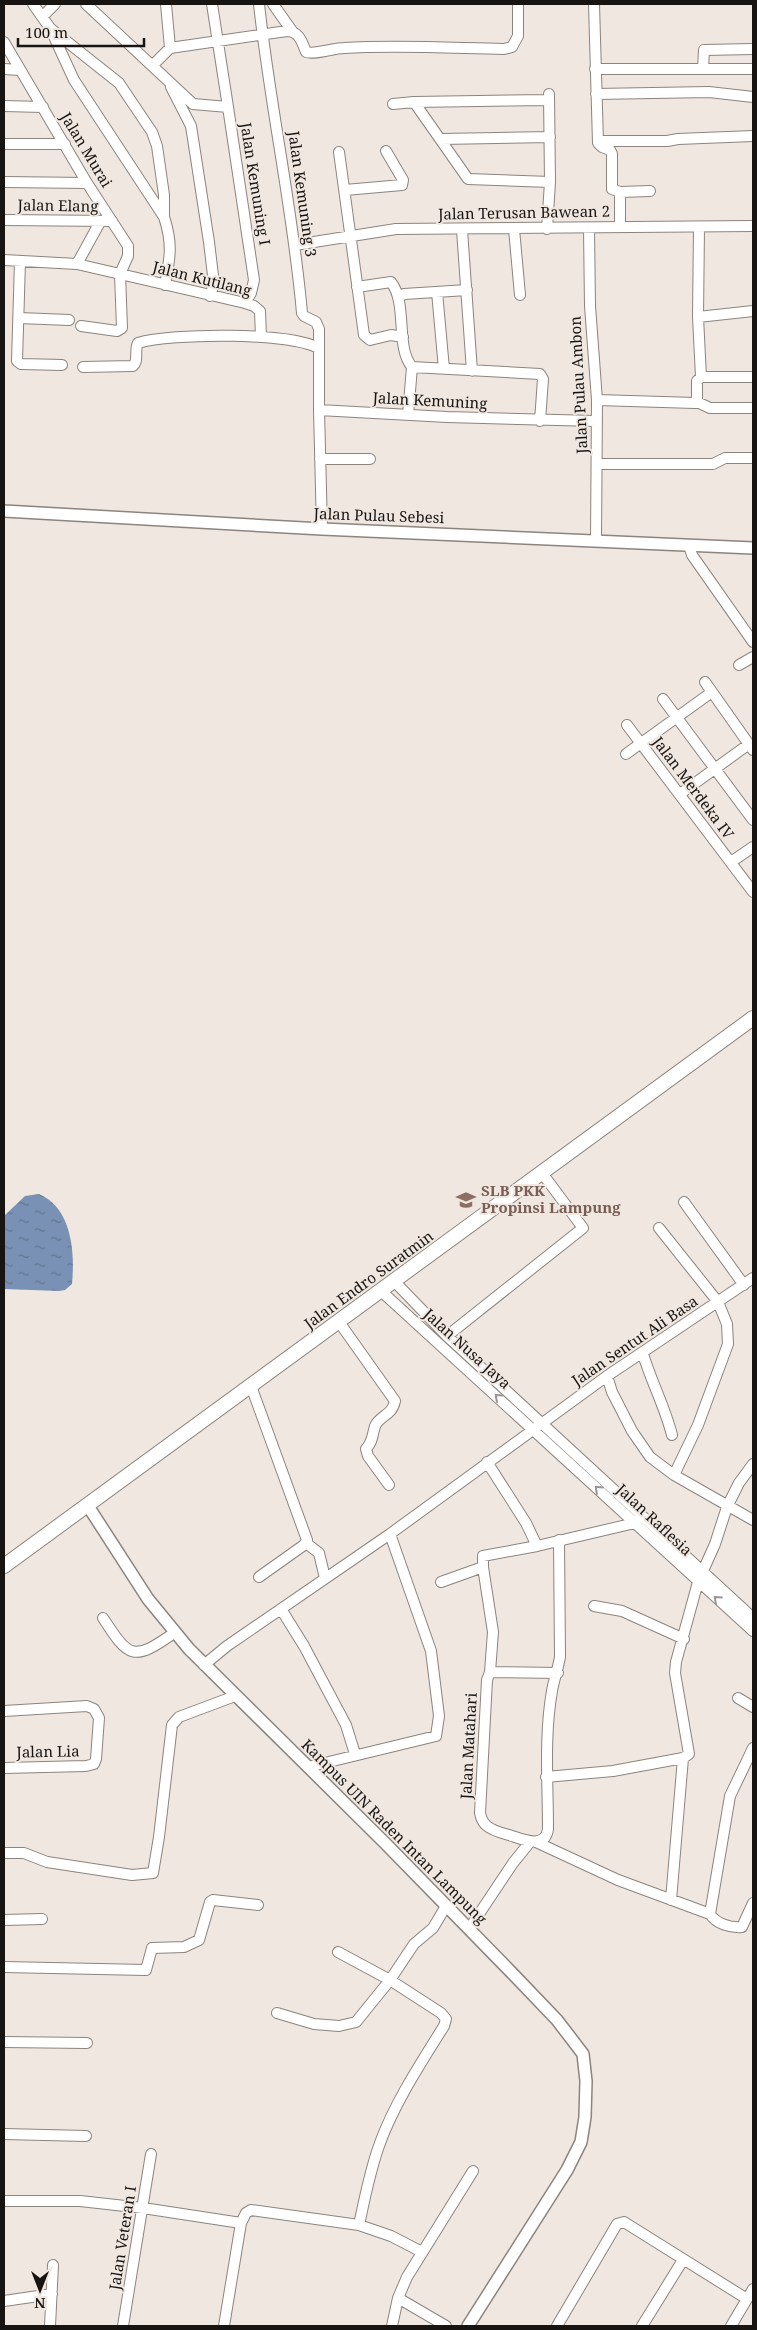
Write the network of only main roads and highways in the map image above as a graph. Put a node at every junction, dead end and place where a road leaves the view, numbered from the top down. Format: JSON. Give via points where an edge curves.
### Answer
{"nodes":[{"id":1,"x":753,"y":1018,"type":"edge"},
{"id":2,"x":4,"y":1566,"type":"edge"}],
"edges":[{"from":1,"to":2,"type":"main road","name":"Jalan Endro Suratmin"}]}
